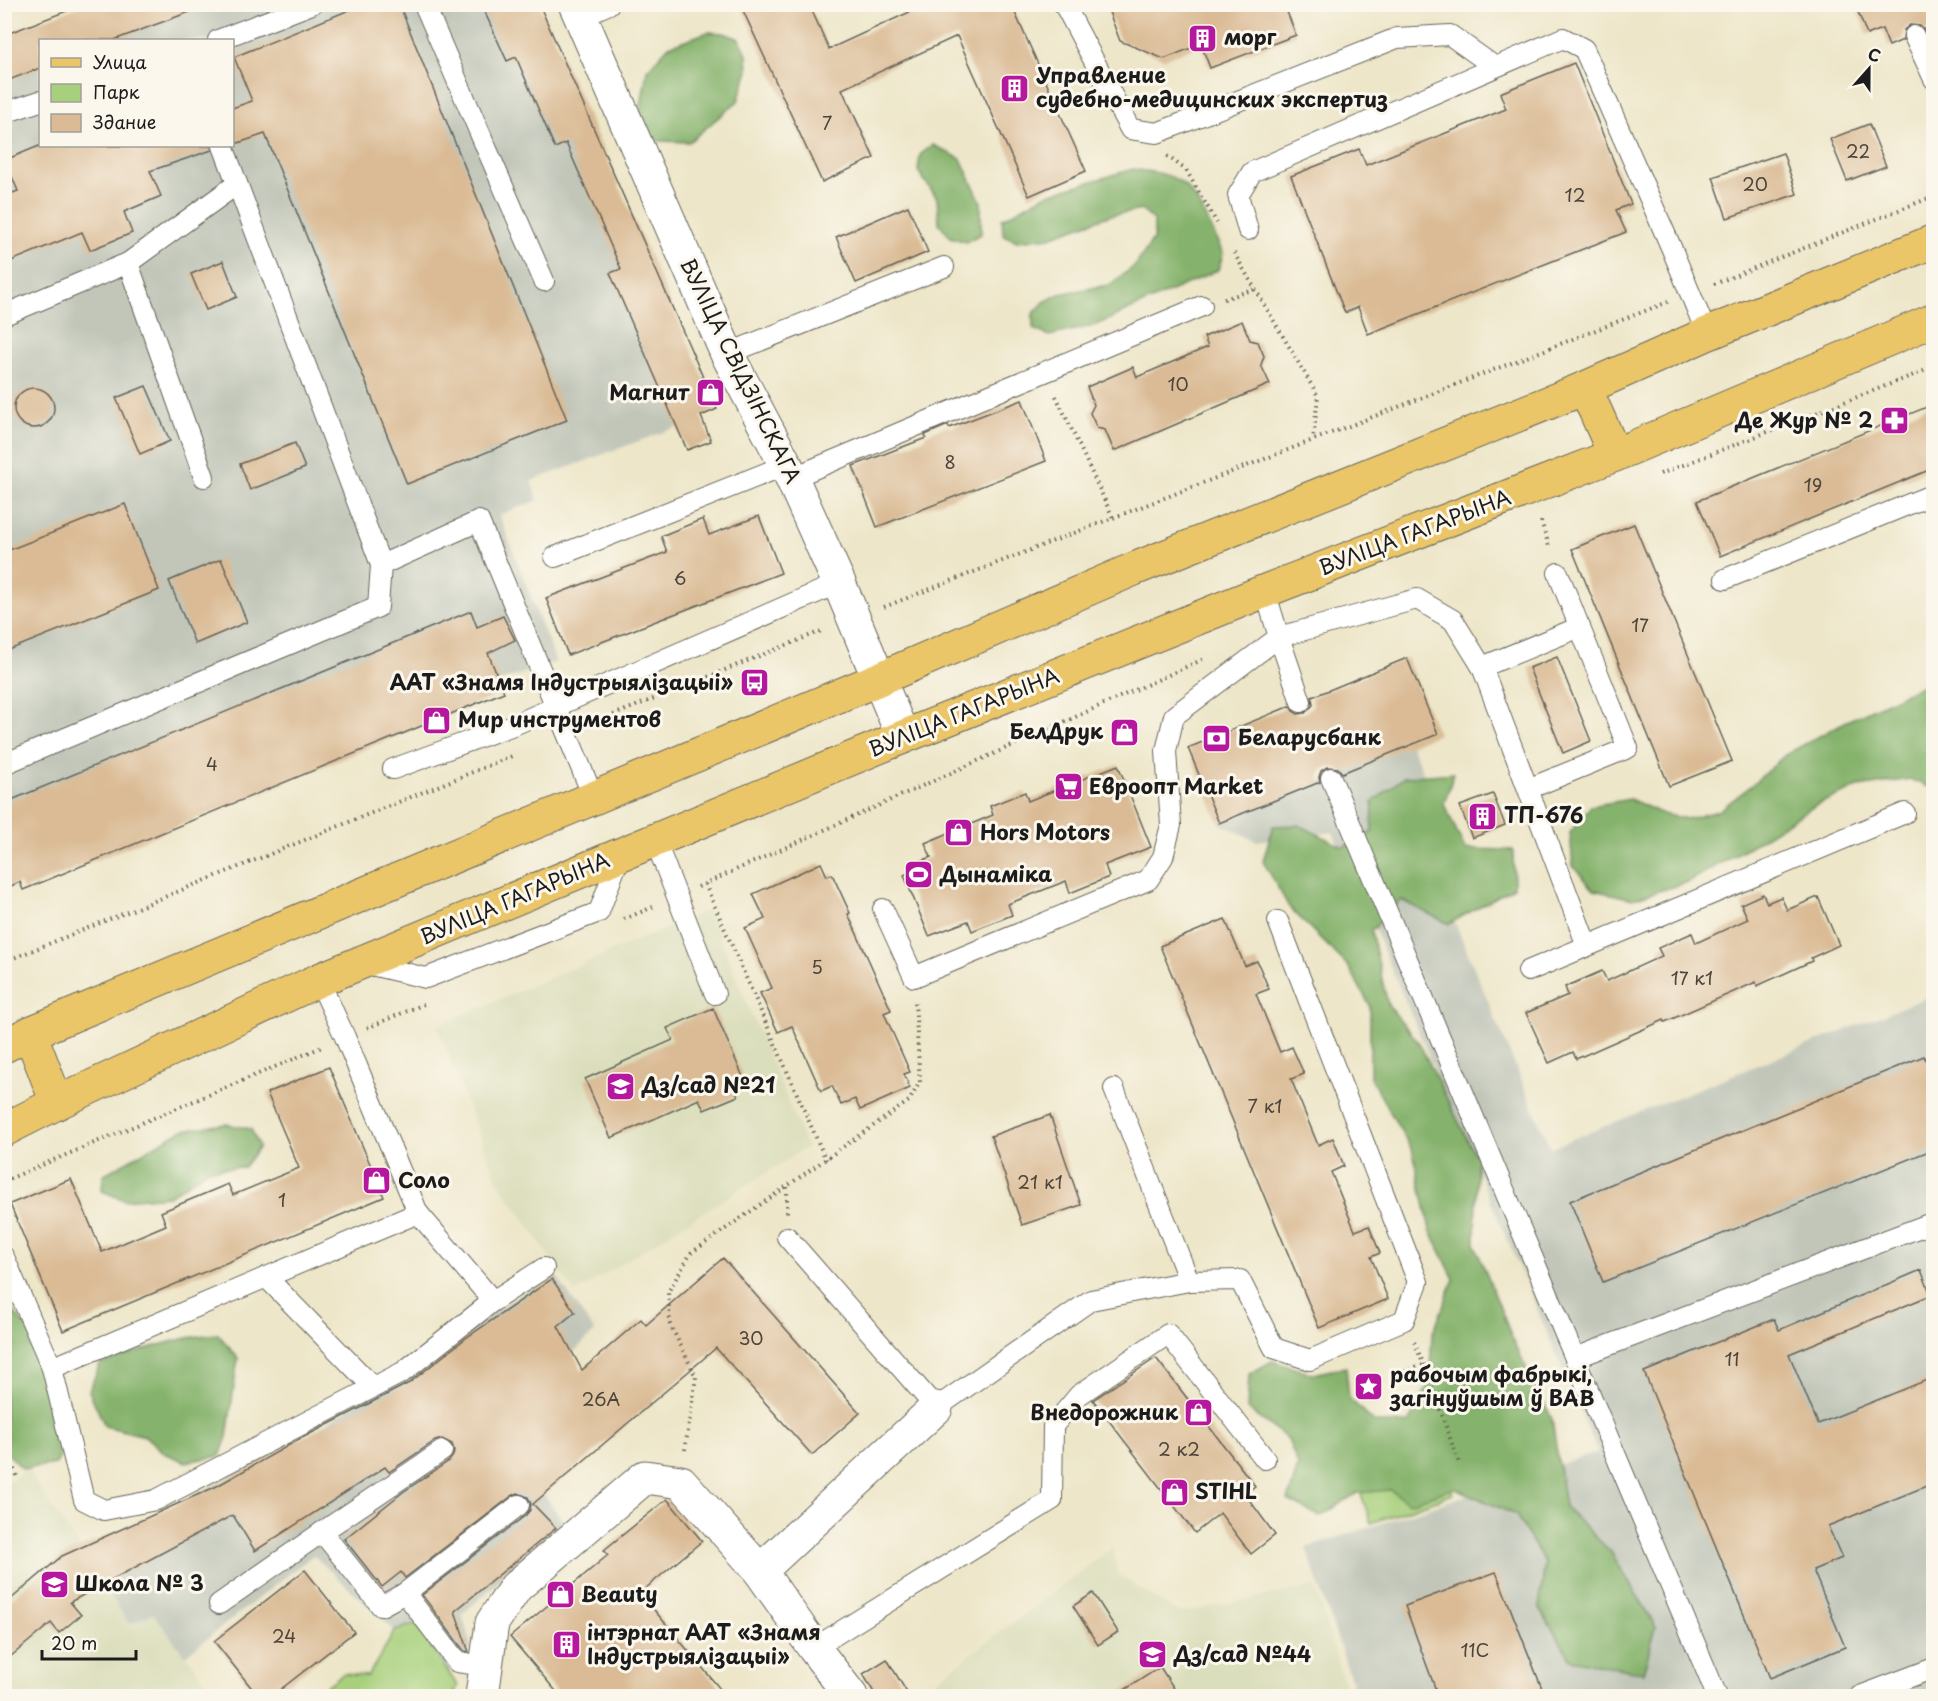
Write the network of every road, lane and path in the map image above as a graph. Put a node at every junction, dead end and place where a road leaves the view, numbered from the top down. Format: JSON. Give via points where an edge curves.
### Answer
{"nodes":[{"id":1,"x":312,"y":4,"type":"edge"},
{"id":2,"x":424,"y":4,"type":"edge"},
{"id":3,"x":1064,"y":4,"type":"edge"},
{"id":4,"x":588,"y":9,"type":"edge"},
{"id":5,"x":1914,"y":36,"type":"dead end"},
{"id":6,"x":221,"y":39,"type":"edge"},
{"id":7,"x":1495,"y":67,"type":"junction"},
{"id":8,"x":1934,"y":79,"type":"edge"},
{"id":9,"x":39,"y":101,"type":"edge"},
{"id":10,"x":4,"y":113,"type":"edge"},
{"id":11,"x":1130,"y":129,"type":"junction"},
{"id":12,"x":223,"y":147,"type":"edge"},
{"id":13,"x":237,"y":184,"type":"junction"},
{"id":14,"x":1934,"y":196,"type":"edge"},
{"id":15,"x":1221,"y":230,"type":"dead end"},
{"id":16,"x":1248,"y":230,"type":"dead end"},
{"id":17,"x":1934,"y":241,"type":"edge"},
{"id":18,"x":1232,"y":249,"type":"dead end"},
{"id":19,"x":128,"y":263,"type":"junction"},
{"id":20,"x":944,"y":267,"type":"dead end"},
{"id":21,"x":544,"y":281,"type":"dead end"},
{"id":22,"x":1690,"y":294,"type":"junction"},
{"id":23,"x":1203,"y":306,"type":"dead end"},
{"id":24,"x":4,"y":315,"type":"edge"},
{"id":25,"x":1932,"y":325,"type":"edge"},
{"id":26,"x":1707,"y":334,"type":"junction"},
{"id":27,"x":727,"y":354,"type":"junction"},
{"id":28,"x":1934,"y":367,"type":"edge"},
{"id":29,"x":1045,"y":372,"type":"junction"},
{"id":30,"x":1585,"y":388,"type":"junction"},
{"id":31,"x":1313,"y":440,"type":"junction"},
{"id":32,"x":1615,"y":455,"type":"junction"},
{"id":33,"x":789,"y":471,"type":"junction"},
{"id":34,"x":204,"y":477,"type":"dead end"},
{"id":35,"x":1650,"y":478,"type":"dead end"},
{"id":36,"x":1934,"y":494,"type":"edge"},
{"id":37,"x":1552,"y":517,"type":"dead end"},
{"id":38,"x":1113,"y":518,"type":"junction"},
{"id":39,"x":1541,"y":521,"type":"dead end"},
{"id":40,"x":555,"y":557,"type":"dead end"},
{"id":41,"x":381,"y":565,"type":"junction"},
{"id":42,"x":1558,"y":573,"type":"dead end"},
{"id":43,"x":1725,"y":579,"type":"dead end"},
{"id":44,"x":839,"y":584,"type":"junction"},
{"id":45,"x":1265,"y":591,"type":"junction"},
{"id":46,"x":853,"y":618,"type":"junction"},
{"id":47,"x":1580,"y":627,"type":"junction"},
{"id":48,"x":1279,"y":637,"type":"junction"},
{"id":49,"x":1211,"y":655,"type":"dead end"},
{"id":50,"x":1482,"y":667,"type":"junction"},
{"id":51,"x":879,"y":679,"type":"junction"},
{"id":52,"x":1300,"y":702,"type":"dead end"},
{"id":53,"x":555,"y":707,"type":"junction"},
{"id":54,"x":567,"y":733,"type":"junction"},
{"id":55,"x":903,"y":737,"type":"junction"},
{"id":56,"x":513,"y":756,"type":"dead end"},
{"id":57,"x":4,"y":764,"type":"edge"},
{"id":58,"x":393,"y":769,"type":"dead end"},
{"id":59,"x":1331,"y":778,"type":"dead end"},
{"id":60,"x":1528,"y":789,"type":"junction"},
{"id":61,"x":594,"y":799,"type":"junction"},
{"id":62,"x":1905,"y":813,"type":"dead end"},
{"id":63,"x":655,"y":840,"type":"junction"},
{"id":64,"x":620,"y":855,"type":"junction"},
{"id":65,"x":705,"y":884,"type":"junction"},
{"id":66,"x":677,"y":896,"type":"junction"},
{"id":67,"x":883,"y":909,"type":"dead end"},
{"id":68,"x":624,"y":919,"type":"dead end"},
{"id":69,"x":1278,"y":921,"type":"dead end"},
{"id":70,"x":1587,"y":946,"type":"junction"},
{"id":71,"x":4,"y":948,"type":"edge"},
{"id":72,"x":7,"y":961,"type":"edge"},
{"id":73,"x":360,"y":963,"type":"junction"},
{"id":74,"x":1528,"y":971,"type":"dead end"},
{"id":75,"x":319,"y":980,"type":"junction"},
{"id":76,"x":715,"y":994,"type":"dead end"},
{"id":77,"x":431,"y":1001,"type":"dead end"},
{"id":78,"x":345,"y":1037,"type":"junction"},
{"id":79,"x":17,"y":1040,"type":"edge"},
{"id":80,"x":1114,"y":1089,"type":"dead end"},
{"id":81,"x":57,"y":1103,"type":"junction"},
{"id":82,"x":4,"y":1130,"type":"edge"},
{"id":83,"x":826,"y":1160,"type":"dead end"},
{"id":84,"x":4,"y":1181,"type":"edge"},
{"id":85,"x":418,"y":1213,"type":"junction"},
{"id":86,"x":1934,"y":1222,"type":"edge"},
{"id":87,"x":787,"y":1237,"type":"dead end"},
{"id":88,"x":4,"y":1257,"type":"edge"},
{"id":89,"x":544,"y":1268,"type":"dead end"},
{"id":90,"x":266,"y":1277,"type":"junction"},
{"id":91,"x":1189,"y":1281,"type":"junction"},
{"id":92,"x":494,"y":1301,"type":"junction"},
{"id":93,"x":1404,"y":1320,"type":"junction"},
{"id":94,"x":1575,"y":1358,"type":"junction"},
{"id":95,"x":1424,"y":1365,"type":"junction"},
{"id":96,"x":52,"y":1368,"type":"junction"},
{"id":97,"x":1393,"y":1376,"type":"dead end"},
{"id":98,"x":373,"y":1387,"type":"junction"},
{"id":99,"x":936,"y":1408,"type":"junction"},
{"id":100,"x":4,"y":1447,"type":"edge"},
{"id":101,"x":442,"y":1450,"type":"dead end"},
{"id":102,"x":1265,"y":1459,"type":"dead end"},
{"id":103,"x":1459,"y":1462,"type":"dead end"},
{"id":104,"x":17,"y":1476,"type":"dead end"},
{"id":105,"x":519,"y":1505,"type":"dead end"},
{"id":106,"x":322,"y":1532,"type":"junction"},
{"id":107,"x":760,"y":1571,"type":"junction"},
{"id":108,"x":405,"y":1593,"type":"junction"},
{"id":109,"x":219,"y":1604,"type":"dead end"},
{"id":110,"x":814,"y":1648,"type":"junction"},
{"id":111,"x":1934,"y":1668,"type":"edge"},
{"id":112,"x":484,"y":1682,"type":"edge"},
{"id":113,"x":851,"y":1696,"type":"edge"},
{"id":114,"x":1717,"y":1696,"type":"edge"},
{"id":115,"x":1860,"y":1696,"type":"edge"}],
"edges":[{"from":1,"to":6,"type":"lane"},
{"from":2,"to":21,"type":"lane"},
{"from":3,"to":11,"type":"lane"},
{"from":4,"to":27,"type":"street","name":"ВУЛІЦА СВІДЗІНСКАГА"},
{"from":5,"to":8,"type":"lane"},
{"from":7,"to":11,"type":"lane","via":[[1450,35],[1397,38],[1157,132]]},
{"from":7,"to":16,"type":"lane","via":[[1251,172],[1238,195]]},
{"from":7,"to":22,"type":"lane","via":[[1563,38],[1584,49]]},
{"from":9,"to":10,"type":"lane"},
{"from":11,"to":15,"type":"path","via":[[1186,170]]},
{"from":12,"to":13,"type":"lane"},
{"from":13,"to":19,"type":"lane"},
{"from":13,"to":41,"type":"lane"},
{"from":14,"to":22,"type":"path"},
{"from":17,"to":26,"type":"main road"},
{"from":18,"to":31,"type":"path","via":[[1318,396]]},
{"from":19,"to":24,"type":"lane"},
{"from":19,"to":34,"type":"lane"},
{"from":20,"to":27,"type":"lane"},
{"from":22,"to":26,"type":"lane"},
{"from":22,"to":31,"type":"path"},
{"from":23,"to":29,"type":"lane"},
{"from":25,"to":32,"type":"main road","name":"ВУЛІЦА ГАГАРЫНА"},
{"from":26,"to":30,"type":"main road"},
{"from":27,"to":33,"type":"street","name":"ВУЛІЦА СВІДЗІНСКАГА"},
{"from":28,"to":35,"type":"path"},
{"from":29,"to":33,"type":"lane"},
{"from":29,"to":38,"type":"path"},
{"from":30,"to":32,"type":"main road"},
{"from":30,"to":51,"type":"main road","via":[[1134,569]]},
{"from":31,"to":38,"type":"path"},
{"from":32,"to":45,"type":"main road","name":"ВУЛІЦА ГАГАРЫНА"},
{"from":33,"to":40,"type":"lane"},
{"from":33,"to":44,"type":"street","name":"ВУЛІЦА СВІДЗІНСКАГА"},
{"from":36,"to":43,"type":"lane"},
{"from":37,"to":39,"type":"path"},
{"from":38,"to":46,"type":"path"},
{"from":41,"to":53,"type":"lane","via":[[479,521]]},
{"from":41,"to":57,"type":"lane","via":[[378,607]]},
{"from":42,"to":47,"type":"lane"},
{"from":44,"to":46,"type":"street","name":"ВУЛІЦА СВІДЗІНСКАГА"},
{"from":44,"to":53,"type":"lane"},
{"from":45,"to":48,"type":"lane"},
{"from":45,"to":55,"type":"main road","name":"ВУЛІЦА ГАГАРЫНА"},
{"from":46,"to":51,"type":"street","name":"ВУЛІЦА СВІДЗІНСКАГА"},
{"from":46,"to":54,"type":"path"},
{"from":47,"to":50,"type":"lane"},
{"from":47,"to":60,"type":"lane","via":[[1628,748]]},
{"from":48,"to":50,"type":"lane","via":[[1417,599],[1453,620]]},
{"from":48,"to":52,"type":"lane"},
{"from":48,"to":67,"type":"lane","via":[[1174,716],[1166,751],[1171,825],[1162,857],[1148,880],[914,977]]},
{"from":49,"to":65,"type":"path"},
{"from":50,"to":60,"type":"lane"},
{"from":51,"to":55,"type":"street","name":"ВУЛІЦА СВІДЗІНСКАГА"},
{"from":51,"to":61,"type":"main road"},
{"from":53,"to":54,"type":"lane"},
{"from":53,"to":58,"type":"lane"},
{"from":54,"to":61,"type":"lane"},
{"from":55,"to":63,"type":"main road","name":"ВУЛІЦА ГАГАРЫНА"},
{"from":56,"to":72,"type":"path"},
{"from":59,"to":94,"type":"lane"},
{"from":60,"to":70,"type":"lane"},
{"from":61,"to":79,"type":"main road"},
{"from":62,"to":70,"type":"lane"},
{"from":63,"to":64,"type":"main road","name":"ВУЛІЦА ГАГАРЫНА"},
{"from":63,"to":66,"type":"lane"},
{"from":64,"to":73,"type":"main road","name":"ВУЛІЦА ГАГАРЫНА"},
{"from":64,"to":73,"type":"lane","via":[[598,912],[426,978]]},
{"from":65,"to":66,"type":"path"},
{"from":65,"to":83,"type":"path"},
{"from":66,"to":68,"type":"path"},
{"from":66,"to":76,"type":"lane"},
{"from":69,"to":93,"type":"lane","via":[[1418,1282]]},
{"from":70,"to":74,"type":"lane"},
{"from":71,"to":72,"type":"path"},
{"from":73,"to":75,"type":"main road","name":"ВУЛІЦА ГАГАРЫНА"},
{"from":75,"to":78,"type":"lane"},
{"from":75,"to":81,"type":"main road","name":"ВУЛІЦА ГАГАРЫНА"},
{"from":77,"to":78,"type":"path"},
{"from":78,"to":84,"type":"path"},
{"from":78,"to":85,"type":"lane"},
{"from":79,"to":81,"type":"main road"},
{"from":80,"to":91,"type":"lane"},
{"from":81,"to":82,"type":"main road","name":"ВУЛІЦА ГАГАРЫНА"},
{"from":85,"to":90,"type":"lane"},
{"from":85,"to":92,"type":"lane"},
{"from":86,"to":94,"type":"lane"},
{"from":87,"to":99,"type":"lane"},
{"from":88,"to":96,"type":"lane"},
{"from":89,"to":92,"type":"lane"},
{"from":90,"to":96,"type":"lane"},
{"from":90,"to":98,"type":"lane"},
{"from":91,"to":93,"type":"lane","via":[[1240,1280],[1274,1348],[1310,1360]]},
{"from":91,"to":99,"type":"lane","via":[[1091,1300]]},
{"from":92,"to":98,"type":"lane","via":[[403,1371]]},
{"from":93,"to":95,"type":"path"},
{"from":94,"to":114,"type":"lane"},
{"from":95,"to":97,"type":"path"},
{"from":95,"to":103,"type":"path"},
{"from":96,"to":98,"type":"lane","via":[[84,1500],[104,1510],[156,1500]]},
{"from":99,"to":107,"type":"street"},
{"from":100,"to":104,"type":"path"},
{"from":101,"to":106,"type":"lane"},
{"from":102,"to":110,"type":"lane","via":[[1168,1334],[1079,1395],[1053,1426],[1052,1500]]},
{"from":105,"to":108,"type":"lane"},
{"from":106,"to":108,"type":"lane","via":[[381,1606]]},
{"from":106,"to":109,"type":"lane"},
{"from":107,"to":110,"type":"street"},
{"from":107,"to":112,"type":"street","via":[[681,1482],[645,1477],[516,1587],[492,1623]]},
{"from":108,"to":112,"type":"lane","via":[[457,1662]]},
{"from":110,"to":113,"type":"street"},
{"from":111,"to":115,"type":"lane"}]}
